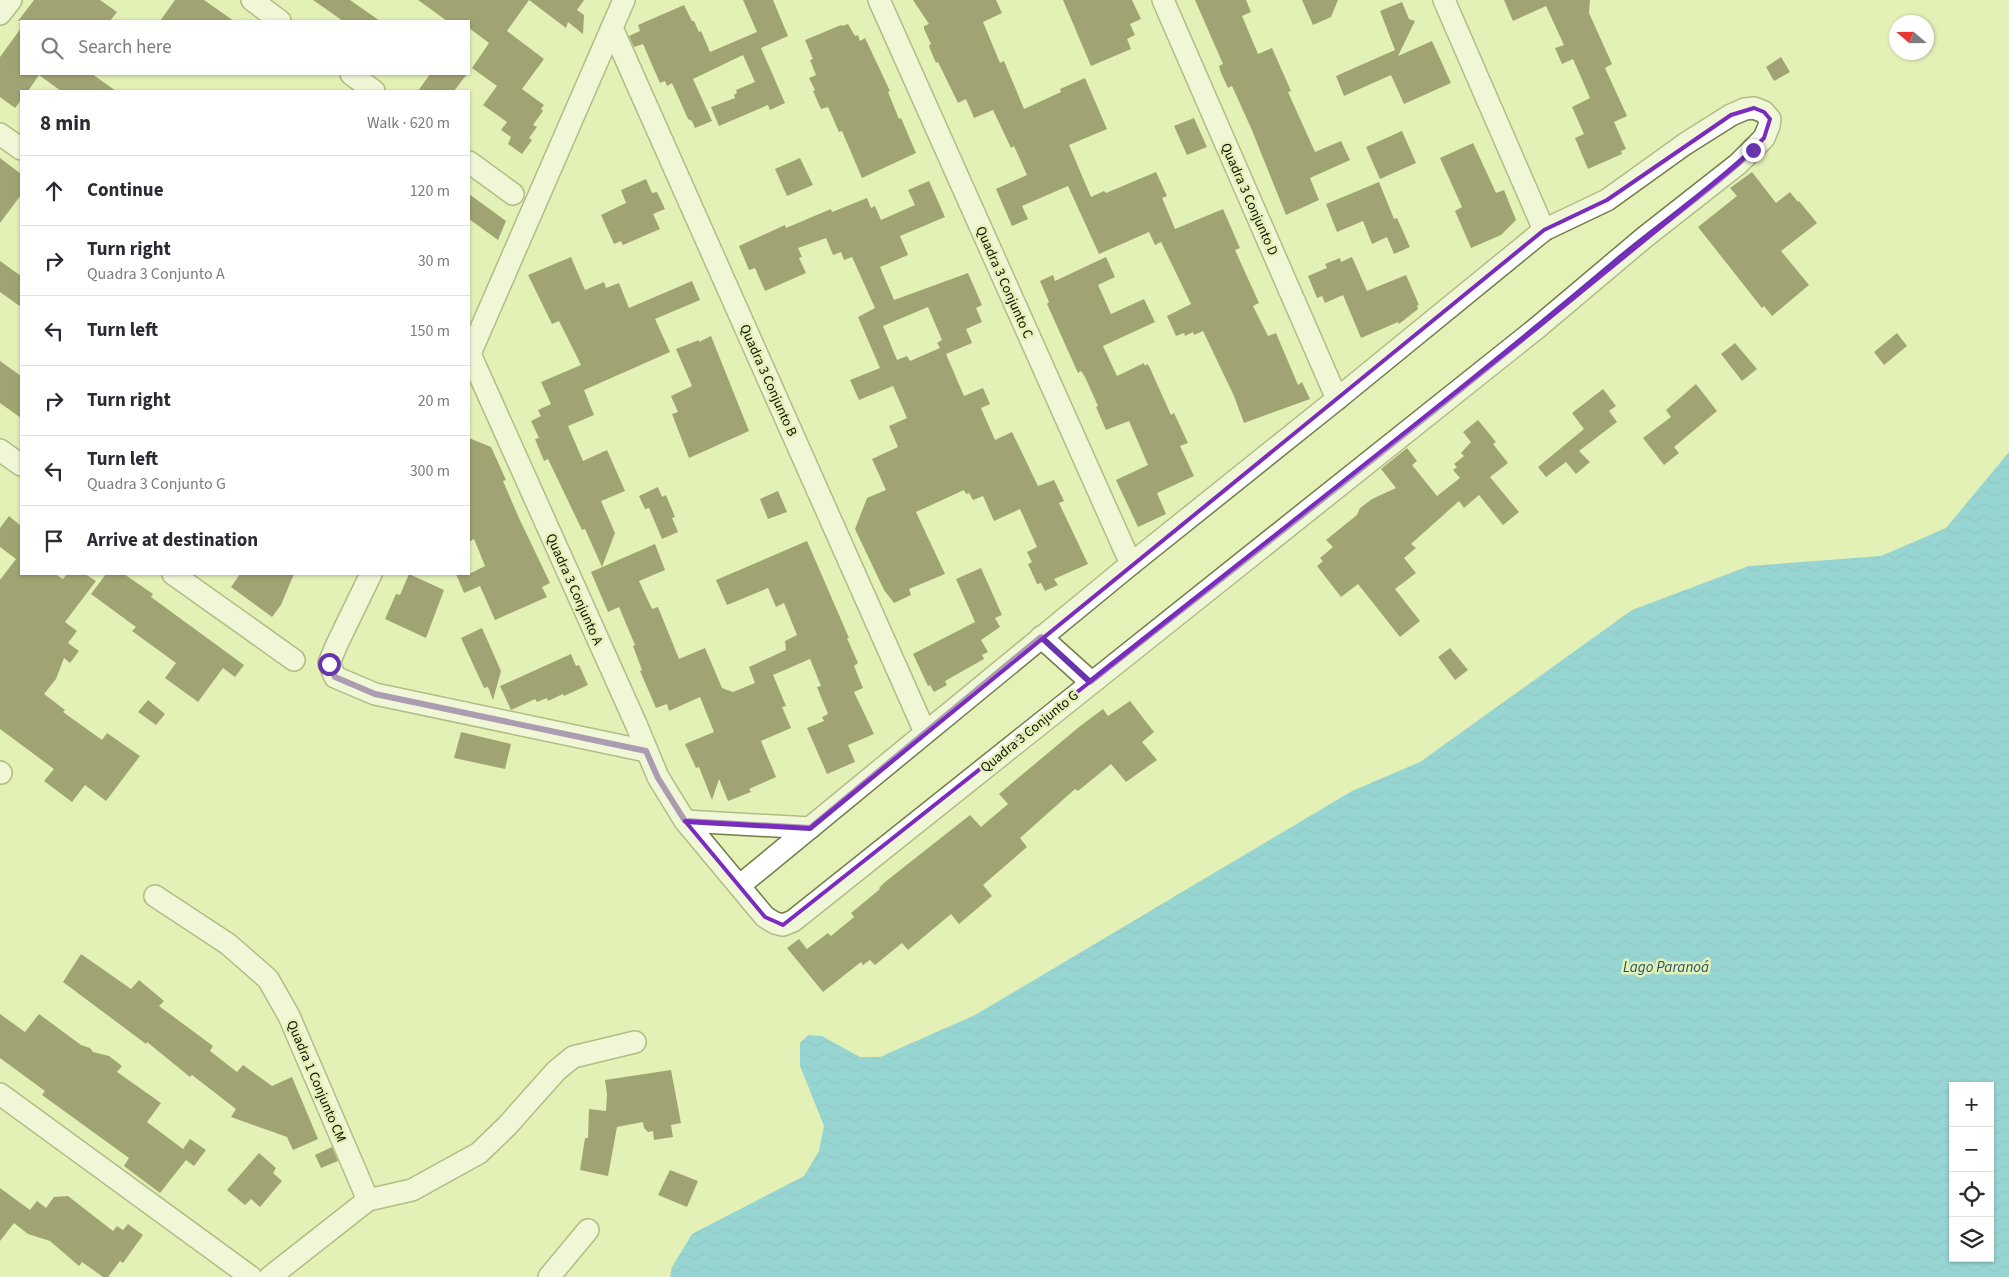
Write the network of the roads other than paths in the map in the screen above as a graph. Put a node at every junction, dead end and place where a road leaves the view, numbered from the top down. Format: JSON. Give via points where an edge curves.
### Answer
{"nodes":[{"id":1,"x":11,"y":0,"type":"edge"},
{"id":2,"x":252,"y":0,"type":"edge"},
{"id":3,"x":624,"y":0,"type":"edge"},
{"id":4,"x":879,"y":0,"type":"edge"},
{"id":5,"x":1163,"y":0,"type":"edge"},
{"id":6,"x":1444,"y":0,"type":"edge"},
{"id":7,"x":0,"y":14,"type":"edge"},
{"id":8,"x":279,"y":20,"type":"edge"},
{"id":9,"x":612,"y":28,"type":"junction"},
{"id":10,"x":352,"y":75,"type":"edge"},
{"id":11,"x":373,"y":90,"type":"edge"},
{"id":12,"x":0,"y":134,"type":"edge"},
{"id":13,"x":20,"y":148,"type":"edge"},
{"id":14,"x":470,"y":163,"type":"edge"},
{"id":15,"x":513,"y":194,"type":"dead end"},
{"id":16,"x":1544,"y":230,"type":"junction"},
{"id":17,"x":470,"y":353,"type":"edge"},
{"id":18,"x":470,"y":357,"type":"edge"},
{"id":19,"x":1338,"y":399,"type":"junction"},
{"id":20,"x":0,"y":450,"type":"edge"},
{"id":21,"x":20,"y":464,"type":"edge"},
{"id":22,"x":1131,"y":564,"type":"junction"},
{"id":23,"x":174,"y":575,"type":"edge"},
{"id":24,"x":370,"y":575,"type":"edge"},
{"id":25,"x":1041,"y":637,"type":"junction"},
{"id":26,"x":294,"y":660,"type":"dead end"},
{"id":27,"x":1090,"y":682,"type":"junction"},
{"id":28,"x":925,"y":732,"type":"junction"},
{"id":29,"x":646,"y":751,"type":"junction"},
{"id":30,"x":685,"y":821,"type":"junction"},
{"id":31,"x":810,"y":828,"type":"junction"},
{"id":32,"x":738,"y":886,"type":"junction"},
{"id":33,"x":155,"y":896,"type":"dead end"},
{"id":34,"x":792,"y":921,"type":"joint"},
{"id":35,"x":635,"y":1042,"type":"dead end"},
{"id":36,"x":0,"y":1094,"type":"edge"},
{"id":37,"x":368,"y":1200,"type":"junction"},
{"id":38,"x":588,"y":1230,"type":"dead end"},
{"id":39,"x":251,"y":1277,"type":"edge"},
{"id":40,"x":270,"y":1277,"type":"edge"},
{"id":41,"x":549,"y":1277,"type":"edge"}],
"edges":[{"from":1,"to":7,"type":"street"},
{"from":2,"to":8,"type":"street"},
{"from":3,"to":9,"type":"street"},
{"from":4,"to":22,"type":"street","name":"Quadra 3 Conjunto C"},
{"from":5,"to":19,"type":"street","name":"Quadra 3 Conjunto D"},
{"from":6,"to":16,"type":"street"},
{"from":9,"to":17,"type":"street"},
{"from":9,"to":28,"type":"street","name":"Quadra 3 Conjunto B"},
{"from":10,"to":11,"type":"street"},
{"from":12,"to":13,"type":"street"},
{"from":14,"to":15,"type":"street"},
{"from":16,"to":19,"type":"street"},
{"from":16,"to":27,"type":"street","name":"Quadra 3 Conjunto G","via":[[1607,200],[1731,115],[1754,108],[1770,119],[1764,138],[1738,164],[1537,328]]},
{"from":18,"to":29,"type":"street","name":"Quadra 3 Conjunto A"},
{"from":19,"to":22,"type":"street"},
{"from":20,"to":21,"type":"street"},
{"from":22,"to":25,"type":"street"},
{"from":23,"to":26,"type":"street"},
{"from":24,"to":29,"type":"street","via":[[329,664],[335,677],[375,694]]},
{"from":25,"to":27,"type":"street"},
{"from":25,"to":28,"type":"street"},
{"from":27,"to":34,"type":"street","name":"Quadra 3 Conjunto G"},
{"from":28,"to":31,"type":"street"},
{"from":29,"to":30,"type":"street","name":"Quadra 3 Conjunto A","via":[[658,778]]},
{"from":30,"to":31,"type":"street"},
{"from":30,"to":32,"type":"street","name":"Quadra 3 Conjunto A"},
{"from":31,"to":32,"type":"street"},
{"from":32,"to":34,"type":"street","name":"Quadra 3 Conjunto A","via":[[775,924],[784,925]]},
{"from":33,"to":37,"type":"street","name":"Quadra 1 Conjunto CM","via":[[228,944],[268,979],[289,1016]]},
{"from":35,"to":37,"type":"street","via":[[573,1057],[556,1070],[479,1153],[412,1190]]},
{"from":36,"to":39,"type":"street"},
{"from":37,"to":40,"type":"street"},
{"from":38,"to":41,"type":"street"}]}
